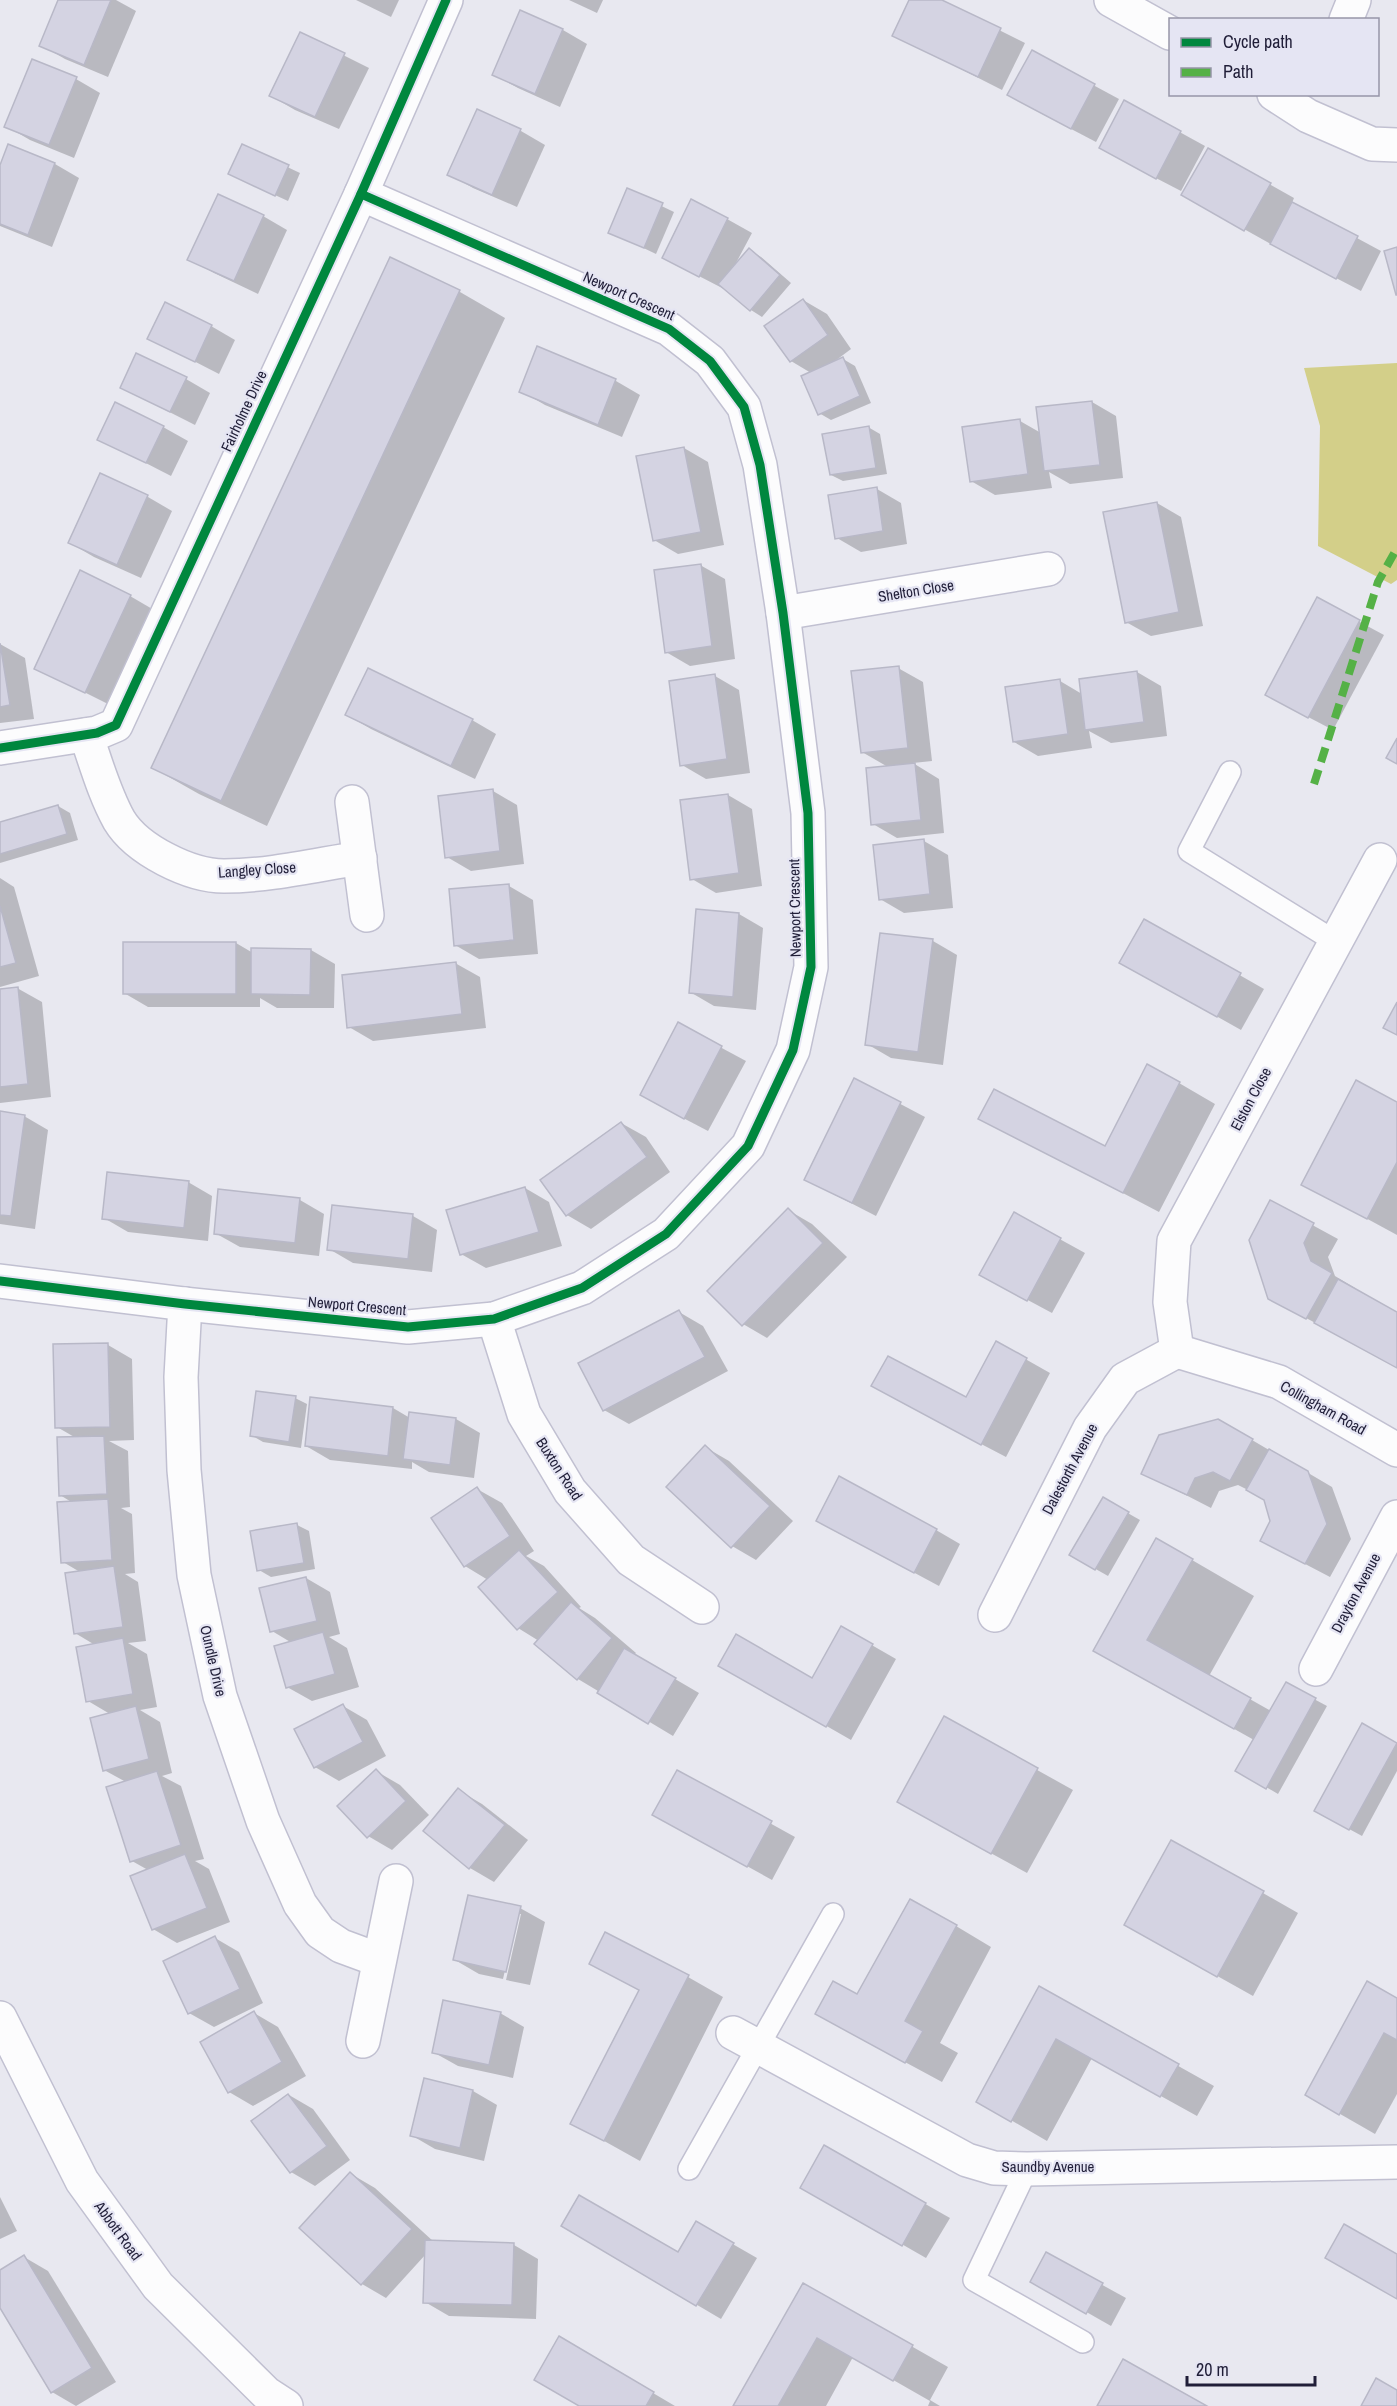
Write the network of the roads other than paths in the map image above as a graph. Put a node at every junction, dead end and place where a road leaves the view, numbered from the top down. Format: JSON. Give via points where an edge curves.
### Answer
{"nodes":[{"id":1,"x":446,"y":0,"type":"edge"},
{"id":2,"x":1111,"y":0,"type":"edge"},
{"id":3,"x":1354,"y":0,"type":"edge"},
{"id":4,"x":1347,"y":18,"type":"edge"},
{"id":5,"x":1169,"y":32,"type":"edge"},
{"id":6,"x":1281,"y":96,"type":"edge"},
{"id":7,"x":1312,"y":105,"type":"edge"},
{"id":8,"x":1397,"y":145,"type":"edge"},
{"id":9,"x":361,"y":195,"type":"junction"},
{"id":10,"x":1048,"y":569,"type":"dead end"},
{"id":11,"x":783,"y":613,"type":"junction"},
{"id":12,"x":86,"y":735,"type":"junction"},
{"id":13,"x":0,"y":748,"type":"edge"},
{"id":14,"x":1230,"y":772,"type":"dead end"},
{"id":15,"x":352,"y":802,"type":"dead end"},
{"id":16,"x":360,"y":858,"type":"junction"},
{"id":17,"x":1380,"y":860,"type":"dead end"},
{"id":18,"x":367,"y":915,"type":"dead end"},
{"id":19,"x":1336,"y":942,"type":"junction"},
{"id":20,"x":0,"y":1281,"type":"edge"},
{"id":21,"x":184,"y":1304,"type":"junction"},
{"id":22,"x":494,"y":1319,"type":"junction"},
{"id":23,"x":1177,"y":1351,"type":"junction"},
{"id":24,"x":1397,"y":1450,"type":"edge"},
{"id":25,"x":1397,"y":1517,"type":"edge"},
{"id":26,"x":702,"y":1607,"type":"dead end"},
{"id":27,"x":995,"y":1615,"type":"dead end"},
{"id":28,"x":1316,"y":1669,"type":"dead end"},
{"id":29,"x":396,"y":1881,"type":"dead end"},
{"id":30,"x":833,"y":1914,"type":"dead end"},
{"id":31,"x":379,"y":1960,"type":"junction"},
{"id":32,"x":0,"y":2018,"type":"edge"},
{"id":33,"x":746,"y":2040,"type":"junction"},
{"id":34,"x":363,"y":2042,"type":"dead end"},
{"id":35,"x":1397,"y":2162,"type":"edge"},
{"id":36,"x":689,"y":2169,"type":"dead end"},
{"id":37,"x":1027,"y":2169,"type":"junction"},
{"id":38,"x":1083,"y":2342,"type":"dead end"},
{"id":39,"x":286,"y":2406,"type":"edge"}],
"edges":[{"from":1,"to":9,"type":"street","name":"Fairholme Drive"},
{"from":2,"to":5,"type":"street"},
{"from":3,"to":4,"type":"street"},
{"from":6,"to":7,"type":"street"},
{"from":7,"to":8,"type":"street","via":[[1372,144]]},
{"from":9,"to":11,"type":"street","name":"Newport Crescent","via":[[669,329],[710,361],[744,407],[759,465]]},
{"from":9,"to":12,"type":"street","name":"Fairholme Drive","via":[[116,724]]},
{"from":10,"to":11,"type":"street","name":"Shelton Close"},
{"from":11,"to":22,"type":"street","name":"Newport Crescent","via":[[808,813],[811,931],[811,967],[793,1050],[748,1146],[666,1234],[582,1288]]},
{"from":12,"to":13,"type":"street","name":"Fairholme Drive"},
{"from":12,"to":16,"type":"street","name":"Langley Close","via":[[120,822],[144,848],[182,867],[222,876]]},
{"from":14,"to":19,"type":"lane","via":[[1189,851]]},
{"from":15,"to":16,"type":"street"},
{"from":16,"to":18,"type":"street"},
{"from":17,"to":19,"type":"street","name":"Elston Close"},
{"from":19,"to":23,"type":"street","name":"Elston Close","via":[[1174,1241],[1170,1302]]},
{"from":20,"to":21,"type":"street","name":"Newport Crescent"},
{"from":21,"to":22,"type":"street","name":"Newport Crescent","via":[[408,1327]]},
{"from":21,"to":31,"type":"street","name":"Oundle Drive","via":[[184,1470],[194,1575],[220,1696],[263,1821],[300,1904],[320,1932],[341,1946]]},
{"from":22,"to":26,"type":"street","name":"Buxton Road","via":[[524,1414],[570,1491],[631,1560]]},
{"from":23,"to":24,"type":"street","name":"Collingham Road","via":[[1279,1382]]},
{"from":23,"to":27,"type":"street","name":"Dalestorth Avenue","via":[[1125,1379],[1090,1428]]},
{"from":25,"to":28,"type":"street","name":"Drayton Avenue"},
{"from":29,"to":31,"type":"street"},
{"from":30,"to":33,"type":"lane"},
{"from":31,"to":34,"type":"street"},
{"from":32,"to":39,"type":"street","name":"Abbott Road","via":[[81,2181],[158,2286],[266,2393]]},
{"from":33,"to":36,"type":"lane"},
{"from":33,"to":37,"type":"street","name":"Saundby Avenue","via":[[967,2160],[994,2168]]},
{"from":35,"to":37,"type":"street","name":"Saundby Avenue"},
{"from":37,"to":38,"type":"lane","via":[[974,2280]]}]}
